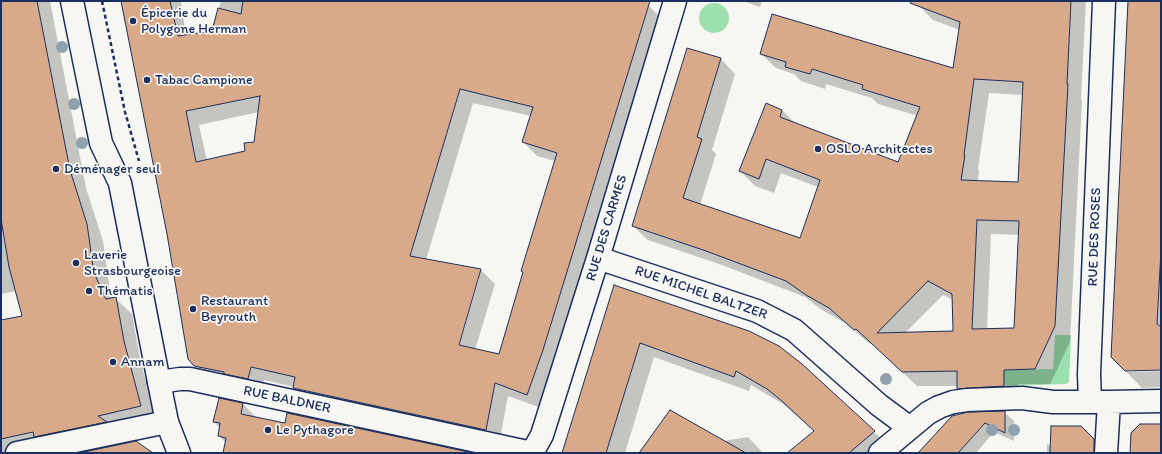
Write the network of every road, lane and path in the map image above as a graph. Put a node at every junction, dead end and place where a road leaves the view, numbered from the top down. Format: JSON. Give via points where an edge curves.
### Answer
{"nodes":[{"id":1,"x":72,"y":1,"type":"edge"},
{"id":2,"x":675,"y":1,"type":"edge"},
{"id":3,"x":1104,"y":1,"type":"edge"},
{"id":4,"x":598,"y":258,"type":"junction"},
{"id":5,"x":159,"y":382,"type":"junction"},
{"id":6,"x":1161,"y":401,"type":"edge"},
{"id":7,"x":1099,"y":402,"type":"junction"},
{"id":8,"x":168,"y":422,"type":"junction"},
{"id":9,"x":910,"y":428,"type":"junction"},
{"id":10,"x":17,"y":453,"type":"edge"},
{"id":11,"x":179,"y":453,"type":"edge"},
{"id":12,"x":532,"y":453,"type":"edge"},
{"id":13,"x":880,"y":453,"type":"edge"},
{"id":14,"x":1106,"y":453,"type":"edge"}],
"edges":[{"from":1,"to":5,"type":"street","via":[[101,143],[120,183]]},
{"from":2,"to":4,"type":"street","name":"RUE DES CARMES"},
{"from":3,"to":7,"type":"street","name":"RUE DES ROSES","via":[[1089,374]]},
{"from":4,"to":9,"type":"street","name":"RUE MICHEL BALTZER","via":[[757,311],[794,330],[879,405]]},
{"from":4,"to":12,"type":"street","name":"RUE DES CARMES","via":[[542,435]]},
{"from":5,"to":8,"type":"street"},
{"from":5,"to":12,"type":"street","name":"RUE BALDNER","via":[[190,379]]},
{"from":6,"to":7,"type":"street"},
{"from":7,"to":9,"type":"street","via":[[1053,402],[1022,398],[967,400],[939,407]]},
{"from":7,"to":14,"type":"street","name":"RUE DES ROSES"},
{"from":8,"to":10,"type":"street"},
{"from":8,"to":11,"type":"street"},
{"from":9,"to":13,"type":"street"}]}
